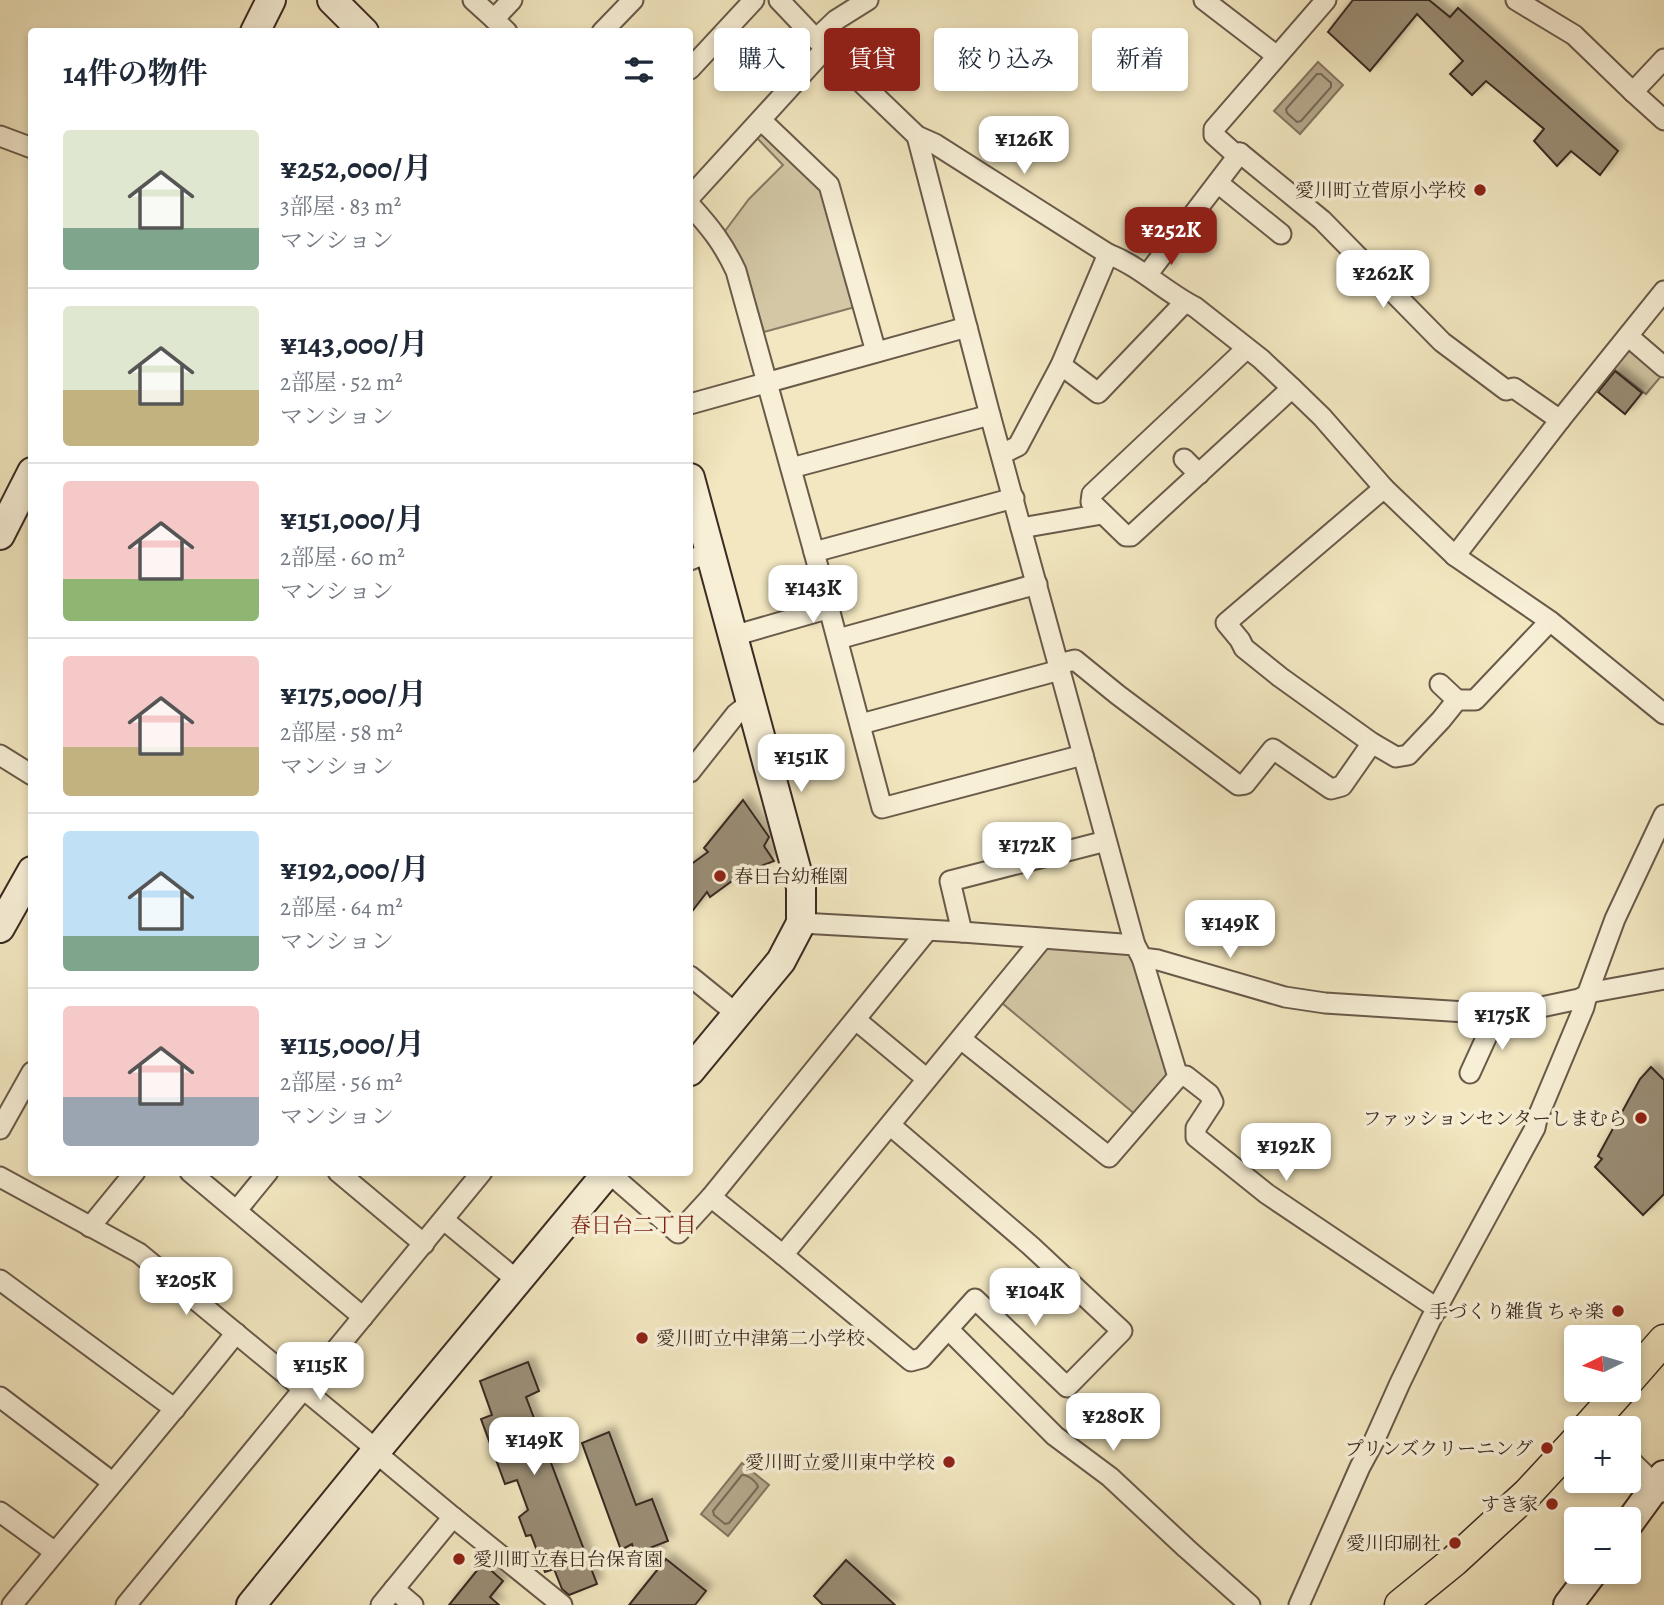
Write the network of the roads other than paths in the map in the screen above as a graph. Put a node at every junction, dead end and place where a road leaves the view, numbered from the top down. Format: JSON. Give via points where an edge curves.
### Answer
{"nodes":[{"id":1,"x":271,"y":0,"type":"edge"},
{"id":2,"x":332,"y":0,"type":"edge"},
{"id":3,"x":473,"y":0,"type":"edge"},
{"id":4,"x":512,"y":0,"type":"edge"},
{"id":5,"x":633,"y":0,"type":"edge"},
{"id":6,"x":754,"y":0,"type":"edge"},
{"id":7,"x":779,"y":0,"type":"edge"},
{"id":8,"x":868,"y":0,"type":"edge"},
{"id":9,"x":1204,"y":0,"type":"edge"},
{"id":10,"x":1326,"y":0,"type":"edge"},
{"id":11,"x":1516,"y":0,"type":"edge"},
{"id":12,"x":500,"y":25,"type":"edge"},
{"id":13,"x":258,"y":28,"type":"edge"},
{"id":14,"x":359,"y":28,"type":"edge"},
{"id":15,"x":606,"y":28,"type":"edge"},
{"id":16,"x":821,"y":44,"type":"junction"},
{"id":17,"x":1277,"y":56,"type":"junction"},
{"id":18,"x":1664,"y":58,"type":"edge"},
{"id":19,"x":693,"y":66,"type":"edge"},
{"id":20,"x":1633,"y":92,"type":"junction"},
{"id":21,"x":761,"y":120,"type":"junction"},
{"id":22,"x":1664,"y":120,"type":"edge"},
{"id":23,"x":0,"y":136,"type":"edge"},
{"id":24,"x":917,"y":136,"type":"junction"},
{"id":25,"x":28,"y":146,"type":"edge"},
{"id":26,"x":1240,"y":153,"type":"junction"},
{"id":27,"x":1218,"y":183,"type":"junction"},
{"id":28,"x":693,"y":194,"type":"edge"},
{"id":29,"x":693,"y":208,"type":"edge"},
{"id":30,"x":1282,"y":234,"type":"dead end"},
{"id":31,"x":1108,"y":254,"type":"junction"},
{"id":32,"x":1147,"y":275,"type":"junction"},
{"id":33,"x":1664,"y":291,"type":"edge"},
{"id":34,"x":1185,"y":302,"type":"junction"},
{"id":35,"x":967,"y":327,"type":"junction"},
{"id":36,"x":1628,"y":336,"type":"junction"},
{"id":37,"x":1247,"y":349,"type":"junction"},
{"id":38,"x":876,"y":352,"type":"junction"},
{"id":39,"x":1061,"y":365,"type":"junction"},
{"id":40,"x":1664,"y":367,"type":"edge"},
{"id":41,"x":767,"y":382,"type":"junction"},
{"id":42,"x":1292,"y":388,"type":"junction"},
{"id":43,"x":693,"y":403,"type":"edge"},
{"id":44,"x":990,"y":415,"type":"junction"},
{"id":45,"x":1560,"y":420,"type":"junction"},
{"id":46,"x":1002,"y":454,"type":"junction"},
{"id":47,"x":1184,"y":458,"type":"dead end"},
{"id":48,"x":791,"y":468,"type":"junction"},
{"id":49,"x":1199,"y":474,"type":"junction"},
{"id":50,"x":28,"y":480,"type":"edge"},
{"id":51,"x":1384,"y":488,"type":"junction"},
{"id":52,"x":1014,"y":498,"type":"junction"},
{"id":53,"x":693,"y":501,"type":"edge"},
{"id":54,"x":1102,"y":514,"type":"junction"},
{"id":55,"x":1021,"y":528,"type":"junction"},
{"id":56,"x":0,"y":535,"type":"edge"},
{"id":57,"x":814,"y":552,"type":"junction"},
{"id":58,"x":700,"y":556,"type":"edge"},
{"id":59,"x":1455,"y":556,"type":"junction"},
{"id":60,"x":1037,"y":584,"type":"junction"},
{"id":61,"x":830,"y":608,"type":"junction"},
{"id":62,"x":1550,"y":621,"type":"junction"},
{"id":63,"x":733,"y":636,"type":"junction"},
{"id":64,"x":838,"y":639,"type":"junction"},
{"id":65,"x":1059,"y":667,"type":"junction"},
{"id":66,"x":1440,"y":684,"type":"dead end"},
{"id":67,"x":1457,"y":700,"type":"junction"},
{"id":68,"x":751,"y":702,"type":"junction"},
{"id":69,"x":1664,"y":714,"type":"edge"},
{"id":70,"x":861,"y":724,"type":"junction"},
{"id":71,"x":1372,"y":743,"type":"junction"},
{"id":72,"x":0,"y":755,"type":"edge"},
{"id":73,"x":1083,"y":755,"type":"junction"},
{"id":74,"x":693,"y":768,"type":"edge"},
{"id":75,"x":28,"y":772,"type":"edge"},
{"id":76,"x":1664,"y":815,"type":"edge"},
{"id":77,"x":1106,"y":841,"type":"junction"},
{"id":78,"x":28,"y":877,"type":"edge"},
{"id":79,"x":4,"y":911,"type":"edge"},
{"id":80,"x":801,"y":923,"type":"junction"},
{"id":81,"x":927,"y":931,"type":"junction"},
{"id":82,"x":962,"y":932,"type":"junction"},
{"id":83,"x":1042,"y":939,"type":"junction"},
{"id":84,"x":1139,"y":951,"type":"junction"},
{"id":85,"x":693,"y":978,"type":"edge"},
{"id":86,"x":1664,"y":979,"type":"edge"},
{"id":87,"x":1587,"y":995,"type":"junction"},
{"id":88,"x":1497,"y":1014,"type":"junction"},
{"id":89,"x":738,"y":1015,"type":"junction"},
{"id":90,"x":856,"y":1020,"type":"junction"},
{"id":91,"x":961,"y":1039,"type":"junction"},
{"id":92,"x":693,"y":1068,"type":"edge"},
{"id":93,"x":1470,"y":1073,"type":"dead end"},
{"id":94,"x":1178,"y":1077,"type":"junction"},
{"id":95,"x":28,"y":1079,"type":"edge"},
{"id":96,"x":927,"y":1079,"type":"junction"},
{"id":97,"x":890,"y":1125,"type":"junction"},
{"id":98,"x":0,"y":1129,"type":"edge"},
{"id":99,"x":132,"y":1176,"type":"edge"},
{"id":100,"x":195,"y":1176,"type":"edge"},
{"id":101,"x":265,"y":1176,"type":"edge"},
{"id":102,"x":343,"y":1176,"type":"edge"},
{"id":103,"x":479,"y":1176,"type":"edge"},
{"id":104,"x":605,"y":1176,"type":"edge"},
{"id":105,"x":613,"y":1176,"type":"edge"},
{"id":106,"x":0,"y":1177,"type":"edge"},
{"id":107,"x":711,"y":1197,"type":"junction"},
{"id":108,"x":236,"y":1210,"type":"junction"},
{"id":109,"x":444,"y":1220,"type":"junction"},
{"id":110,"x":90,"y":1227,"type":"junction"},
{"id":111,"x":424,"y":1244,"type":"junction"},
{"id":112,"x":783,"y":1255,"type":"junction"},
{"id":113,"x":0,"y":1280,"type":"edge"},
{"id":114,"x":518,"y":1281,"type":"junction"},
{"id":115,"x":1438,"y":1309,"type":"junction"},
{"id":116,"x":363,"y":1317,"type":"junction"},
{"id":117,"x":949,"y":1329,"type":"junction"},
{"id":118,"x":236,"y":1333,"type":"junction"},
{"id":119,"x":1662,"y":1346,"type":"edge"},
{"id":120,"x":1642,"y":1367,"type":"edge"},
{"id":121,"x":305,"y":1390,"type":"junction"},
{"id":122,"x":0,"y":1397,"type":"edge"},
{"id":123,"x":1611,"y":1402,"type":"edge"},
{"id":124,"x":175,"y":1409,"type":"junction"},
{"id":125,"x":1600,"y":1416,"type":"edge"},
{"id":126,"x":376,"y":1451,"type":"junction"},
{"id":127,"x":1564,"y":1455,"type":"edge"},
{"id":128,"x":1641,"y":1468,"type":"edge"},
{"id":129,"x":112,"y":1482,"type":"junction"},
{"id":130,"x":1662,"y":1484,"type":"edge"},
{"id":131,"x":1641,"y":1509,"type":"edge"},
{"id":132,"x":0,"y":1512,"type":"edge"},
{"id":133,"x":453,"y":1517,"type":"junction"},
{"id":134,"x":55,"y":1552,"type":"junction"},
{"id":135,"x":1584,"y":1584,"type":"edge"},
{"id":136,"x":394,"y":1589,"type":"junction"},
{"id":137,"x":1410,"y":1602,"type":"edge"},
{"id":138,"x":12,"y":1605,"type":"edge"},
{"id":139,"x":126,"y":1605,"type":"edge"},
{"id":140,"x":251,"y":1605,"type":"edge"},
{"id":141,"x":381,"y":1605,"type":"edge"},
{"id":142,"x":413,"y":1605,"type":"edge"},
{"id":143,"x":562,"y":1605,"type":"edge"},
{"id":144,"x":1250,"y":1605,"type":"edge"},
{"id":145,"x":1299,"y":1605,"type":"edge"},
{"id":146,"x":1568,"y":1605,"type":"edge"}],
"edges":[{"from":1,"to":13,"type":"street"},
{"from":2,"to":14,"type":"street"},
{"from":3,"to":12,"type":"street"},
{"from":4,"to":12,"type":"street"},
{"from":5,"to":15,"type":"street"},
{"from":6,"to":19,"type":"street"},
{"from":7,"to":16,"type":"street"},
{"from":8,"to":16,"type":"street","via":[[836,20]]},
{"from":9,"to":17,"type":"street"},
{"from":10,"to":17,"type":"street"},
{"from":11,"to":20,"type":"street","via":[[1574,35]]},
{"from":16,"to":21,"type":"street"},
{"from":16,"to":24,"type":"street"},
{"from":17,"to":26,"type":"street","via":[[1214,129],[1214,135]]},
{"from":18,"to":20,"type":"street"},
{"from":20,"to":22,"type":"street"},
{"from":21,"to":28,"type":"street"},
{"from":21,"to":38,"type":"street","via":[[829,185]]},
{"from":23,"to":25,"type":"street"},
{"from":24,"to":31,"type":"street"},
{"from":24,"to":35,"type":"street"},
{"from":26,"to":27,"type":"street"},
{"from":26,"to":45,"type":"street","via":[[1322,220],[1442,342],[1506,390],[1514,388]]},
{"from":27,"to":30,"type":"street"},
{"from":27,"to":32,"type":"street"},
{"from":29,"to":41,"type":"street","via":[[725,247],[736,271]]},
{"from":31,"to":32,"type":"street"},
{"from":31,"to":39,"type":"street"},
{"from":32,"to":34,"type":"street"},
{"from":33,"to":36,"type":"street"},
{"from":34,"to":37,"type":"street"},
{"from":34,"to":39,"type":"street","via":[[1098,393]]},
{"from":35,"to":38,"type":"street"},
{"from":35,"to":44,"type":"street"},
{"from":36,"to":40,"type":"street"},
{"from":36,"to":45,"type":"street"},
{"from":37,"to":42,"type":"street"},
{"from":37,"to":54,"type":"street","via":[[1092,494],[1091,502]]},
{"from":38,"to":41,"type":"street"},
{"from":39,"to":46,"type":"street","via":[[1018,446]]},
{"from":41,"to":43,"type":"street"},
{"from":41,"to":48,"type":"street"},
{"from":42,"to":49,"type":"street"},
{"from":42,"to":51,"type":"street"},
{"from":44,"to":46,"type":"street"},
{"from":44,"to":48,"type":"street"},
{"from":45,"to":59,"type":"street"},
{"from":46,"to":52,"type":"street"},
{"from":47,"to":49,"type":"street"},
{"from":48,"to":57,"type":"street"},
{"from":49,"to":54,"type":"street","via":[[1131,536]]},
{"from":50,"to":56,"type":"street"},
{"from":51,"to":59,"type":"street"},
{"from":51,"to":71,"type":"street","via":[[1220,619],[1244,648],[1283,672]]},
{"from":52,"to":55,"type":"street"},
{"from":52,"to":57,"type":"street"},
{"from":53,"to":58,"type":"street"},
{"from":54,"to":55,"type":"street"},
{"from":55,"to":60,"type":"street"},
{"from":57,"to":61,"type":"street"},
{"from":58,"to":63,"type":"street"},
{"from":59,"to":62,"type":"street"},
{"from":60,"to":64,"type":"street"},
{"from":60,"to":65,"type":"street"},
{"from":61,"to":63,"type":"street"},
{"from":61,"to":64,"type":"street"},
{"from":62,"to":67,"type":"street","via":[[1475,700]]},
{"from":62,"to":69,"type":"street"},
{"from":63,"to":68,"type":"street"},
{"from":64,"to":70,"type":"street"},
{"from":65,"to":70,"type":"street"},
{"from":65,"to":71,"type":"street","via":[[1075,660],[1195,747],[1238,785],[1245,784],[1273,749],[1331,789],[1342,786]]},
{"from":65,"to":73,"type":"street"},
{"from":66,"to":67,"type":"street"},
{"from":67,"to":71,"type":"street","via":[[1408,755],[1396,757]]},
{"from":68,"to":74,"type":"street"},
{"from":68,"to":80,"type":"street","via":[[801,887]]},
{"from":70,"to":73,"type":"street","via":[[882,808]]},
{"from":72,"to":75,"type":"street"},
{"from":73,"to":77,"type":"street"},
{"from":76,"to":87,"type":"street","via":[[1615,919]]},
{"from":77,"to":82,"type":"street","via":[[950,881]]},
{"from":77,"to":84,"type":"street"},
{"from":78,"to":79,"type":"street"},
{"from":80,"to":81,"type":"street"},
{"from":80,"to":89,"type":"street","via":[[782,961]]},
{"from":81,"to":82,"type":"street"},
{"from":81,"to":90,"type":"street"},
{"from":82,"to":83,"type":"street"},
{"from":83,"to":84,"type":"street"},
{"from":83,"to":91,"type":"street"},
{"from":84,"to":88,"type":"street","via":[[1286,997]]},
{"from":84,"to":94,"type":"street"},
{"from":85,"to":89,"type":"street"},
{"from":86,"to":87,"type":"street"},
{"from":87,"to":88,"type":"street"},
{"from":87,"to":115,"type":"street","via":[[1535,1128]]},
{"from":88,"to":93,"type":"street"},
{"from":89,"to":92,"type":"street"},
{"from":90,"to":96,"type":"street"},
{"from":90,"to":107,"type":"street"},
{"from":91,"to":94,"type":"street","via":[[1109,1157]]},
{"from":91,"to":96,"type":"street"},
{"from":94,"to":115,"type":"street","via":[[1185,1076],[1213,1102],[1196,1128],[1196,1137],[1267,1194]]},
{"from":95,"to":98,"type":"street"},
{"from":96,"to":97,"type":"street"},
{"from":97,"to":112,"type":"street"},
{"from":97,"to":117,"type":"street","via":[[1122,1331],[1066,1387],[975,1299]]},
{"from":99,"to":110,"type":"street"},
{"from":100,"to":108,"type":"street"},
{"from":101,"to":108,"type":"street"},
{"from":102,"to":111,"type":"street"},
{"from":103,"to":109,"type":"street"},
{"from":104,"to":114,"type":"street"},
{"from":105,"to":107,"type":"street","via":[[678,1233]]},
{"from":106,"to":110,"type":"street"},
{"from":107,"to":112,"type":"street"},
{"from":108,"to":116,"type":"street"},
{"from":109,"to":111,"type":"street"},
{"from":109,"to":114,"type":"street"},
{"from":110,"to":118,"type":"street","via":[[139,1253]]},
{"from":111,"to":116,"type":"street"},
{"from":112,"to":117,"type":"street","via":[[911,1361],[922,1358]]},
{"from":113,"to":124,"type":"street"},
{"from":114,"to":126,"type":"street"},
{"from":115,"to":145,"type":"street"},
{"from":116,"to":121,"type":"street"},
{"from":117,"to":144,"type":"street","via":[[1055,1436],[1110,1477]]},
{"from":118,"to":121,"type":"street"},
{"from":118,"to":124,"type":"street"},
{"from":119,"to":120,"type":"main road"},
{"from":121,"to":126,"type":"street"},
{"from":121,"to":139,"type":"street"},
{"from":122,"to":129,"type":"street"},
{"from":123,"to":125,"type":"main road"},
{"from":124,"to":129,"type":"street"},
{"from":126,"to":133,"type":"street"},
{"from":126,"to":140,"type":"street"},
{"from":127,"to":137,"type":"main road"},
{"from":128,"to":130,"type":"street"},
{"from":129,"to":134,"type":"street"},
{"from":130,"to":131,"type":"street"},
{"from":132,"to":134,"type":"street"},
{"from":133,"to":136,"type":"street"},
{"from":133,"to":143,"type":"street"},
{"from":134,"to":138,"type":"street"},
{"from":135,"to":146,"type":"street"},
{"from":136,"to":141,"type":"street"},
{"from":136,"to":142,"type":"street"}]}
